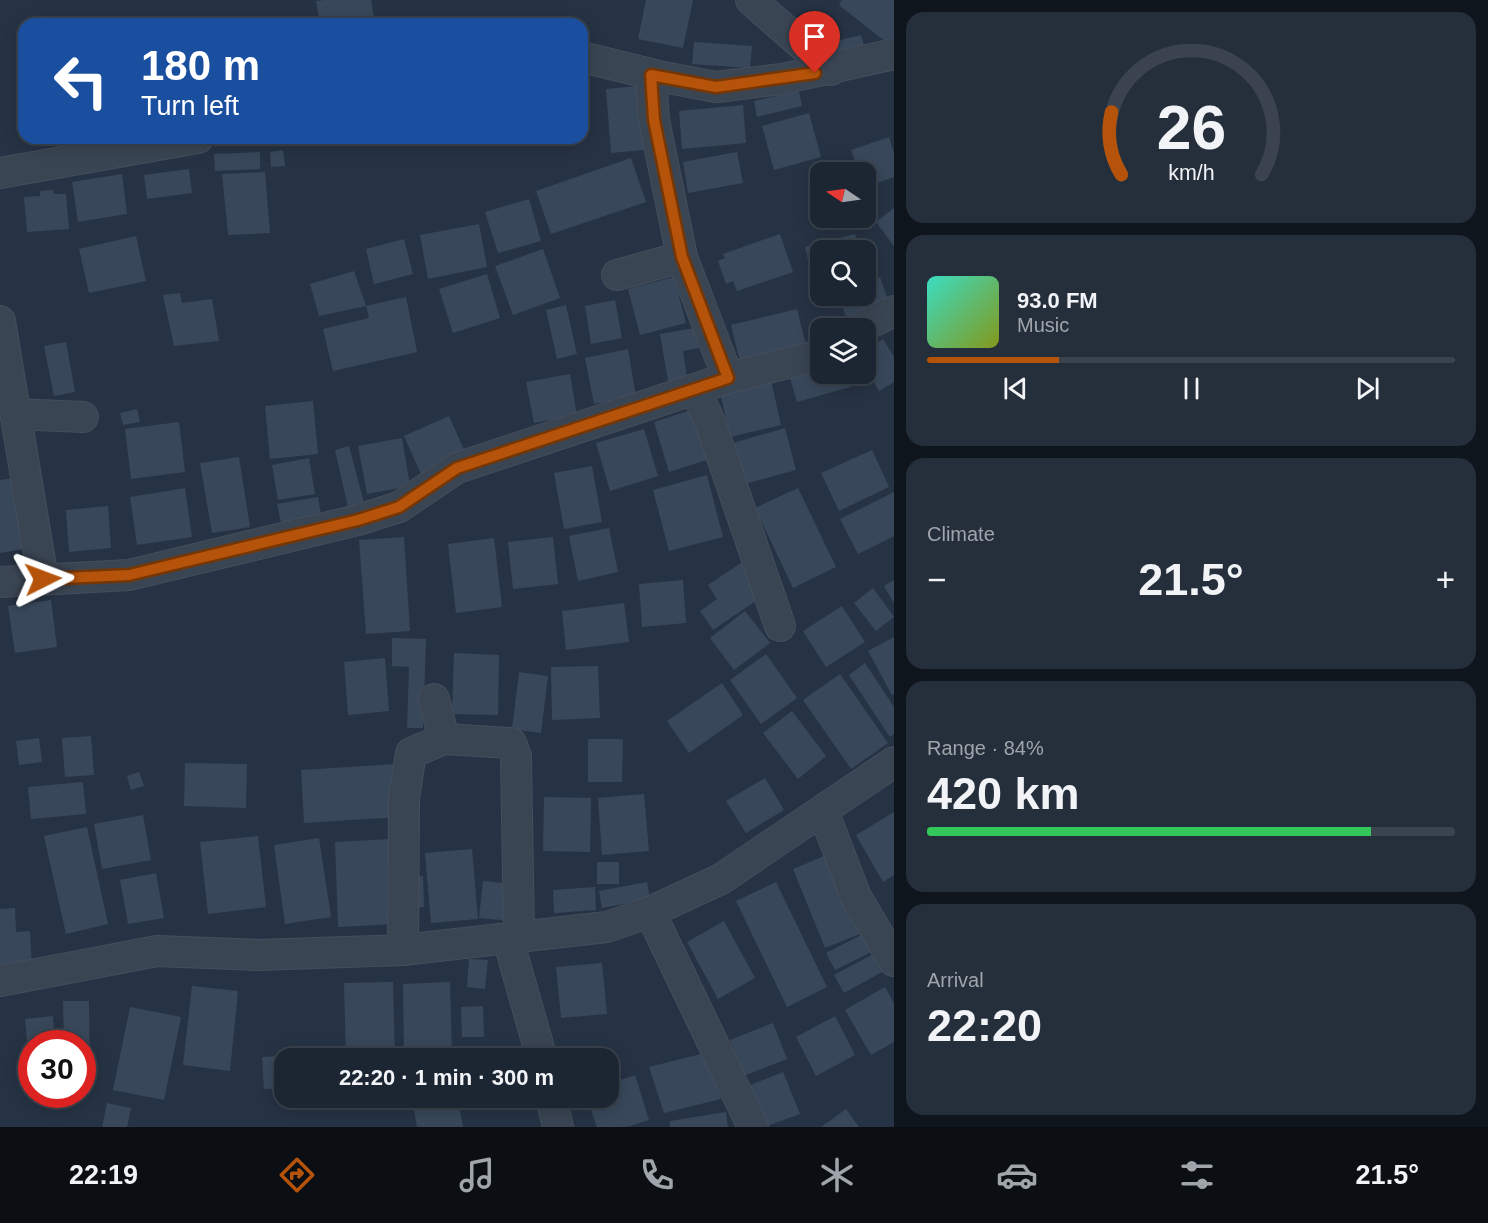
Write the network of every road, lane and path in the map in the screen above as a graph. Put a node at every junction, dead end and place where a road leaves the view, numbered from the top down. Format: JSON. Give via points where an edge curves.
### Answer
{"nodes":[{"id":1,"x":751,"y":0,"type":"edge"},
{"id":2,"x":894,"y":54,"type":"edge"},
{"id":3,"x":588,"y":59,"type":"edge"},
{"id":4,"x":831,"y":70,"type":"junction"},
{"id":5,"x":651,"y":75,"type":"junction"},
{"id":6,"x":164,"y":144,"type":"edge"},
{"id":7,"x":0,"y":173,"type":"edge"},
{"id":8,"x":682,"y":257,"type":"junction"},
{"id":9,"x":617,"y":274,"type":"dead end"},
{"id":10,"x":894,"y":311,"type":"edge"},
{"id":11,"x":876,"y":320,"type":"edge"},
{"id":12,"x":0,"y":321,"type":"edge"},
{"id":13,"x":810,"y":358,"type":"edge"},
{"id":14,"x":728,"y":378,"type":"junction"},
{"id":15,"x":695,"y":388,"type":"junction"},
{"id":16,"x":15,"y":414,"type":"junction"},
{"id":17,"x":83,"y":417,"type":"dead end"},
{"id":18,"x":43,"y":579,"type":"junction"},
{"id":19,"x":0,"y":582,"type":"edge"},
{"id":20,"x":780,"y":626,"type":"dead end"},
{"id":21,"x":434,"y":699,"type":"dead end"},
{"id":22,"x":444,"y":739,"type":"junction"},
{"id":23,"x":894,"y":762,"type":"edge"},
{"id":24,"x":823,"y":811,"type":"junction"},
{"id":25,"x":650,"y":912,"type":"junction"},
{"id":26,"x":513,"y":938,"type":"junction"},
{"id":27,"x":403,"y":950,"type":"junction"},
{"id":28,"x":894,"y":961,"type":"edge"},
{"id":29,"x":0,"y":981,"type":"edge"},
{"id":30,"x":539,"y":1048,"type":"edge"},
{"id":31,"x":553,"y":1108,"type":"edge"},
{"id":32,"x":558,"y":1127,"type":"edge"},
{"id":33,"x":753,"y":1127,"type":"edge"}],
"edges":[{"from":1,"to":4,"type":"street"},
{"from":2,"to":4,"type":"street"},
{"from":3,"to":5,"type":"street"},
{"from":4,"to":5,"type":"street","via":[[716,87]]},
{"from":5,"to":8,"type":"street","via":[[654,120]]},
{"from":6,"to":7,"type":"street"},
{"from":8,"to":9,"type":"street"},
{"from":8,"to":14,"type":"street"},
{"from":10,"to":11,"type":"street"},
{"from":12,"to":16,"type":"street"},
{"from":13,"to":14,"type":"street"},
{"from":14,"to":15,"type":"street"},
{"from":15,"to":18,"type":"street","via":[[457,468],[399,507],[358,520],[129,575]]},
{"from":15,"to":20,"type":"street"},
{"from":16,"to":17,"type":"street"},
{"from":16,"to":18,"type":"street"},
{"from":18,"to":19,"type":"street"},
{"from":21,"to":22,"type":"street"},
{"from":22,"to":26,"type":"street","via":[[511,743],[516,756]]},
{"from":22,"to":27,"type":"street","via":[[411,753],[404,798]]},
{"from":23,"to":24,"type":"street"},
{"from":24,"to":25,"type":"street","via":[[721,879]]},
{"from":24,"to":28,"type":"street","via":[[856,897]]},
{"from":25,"to":26,"type":"street","via":[[607,927]]},
{"from":25,"to":33,"type":"street"},
{"from":26,"to":27,"type":"street"},
{"from":26,"to":30,"type":"street"},
{"from":27,"to":29,"type":"street","via":[[259,955],[157,951]]},
{"from":31,"to":32,"type":"street"}]}
